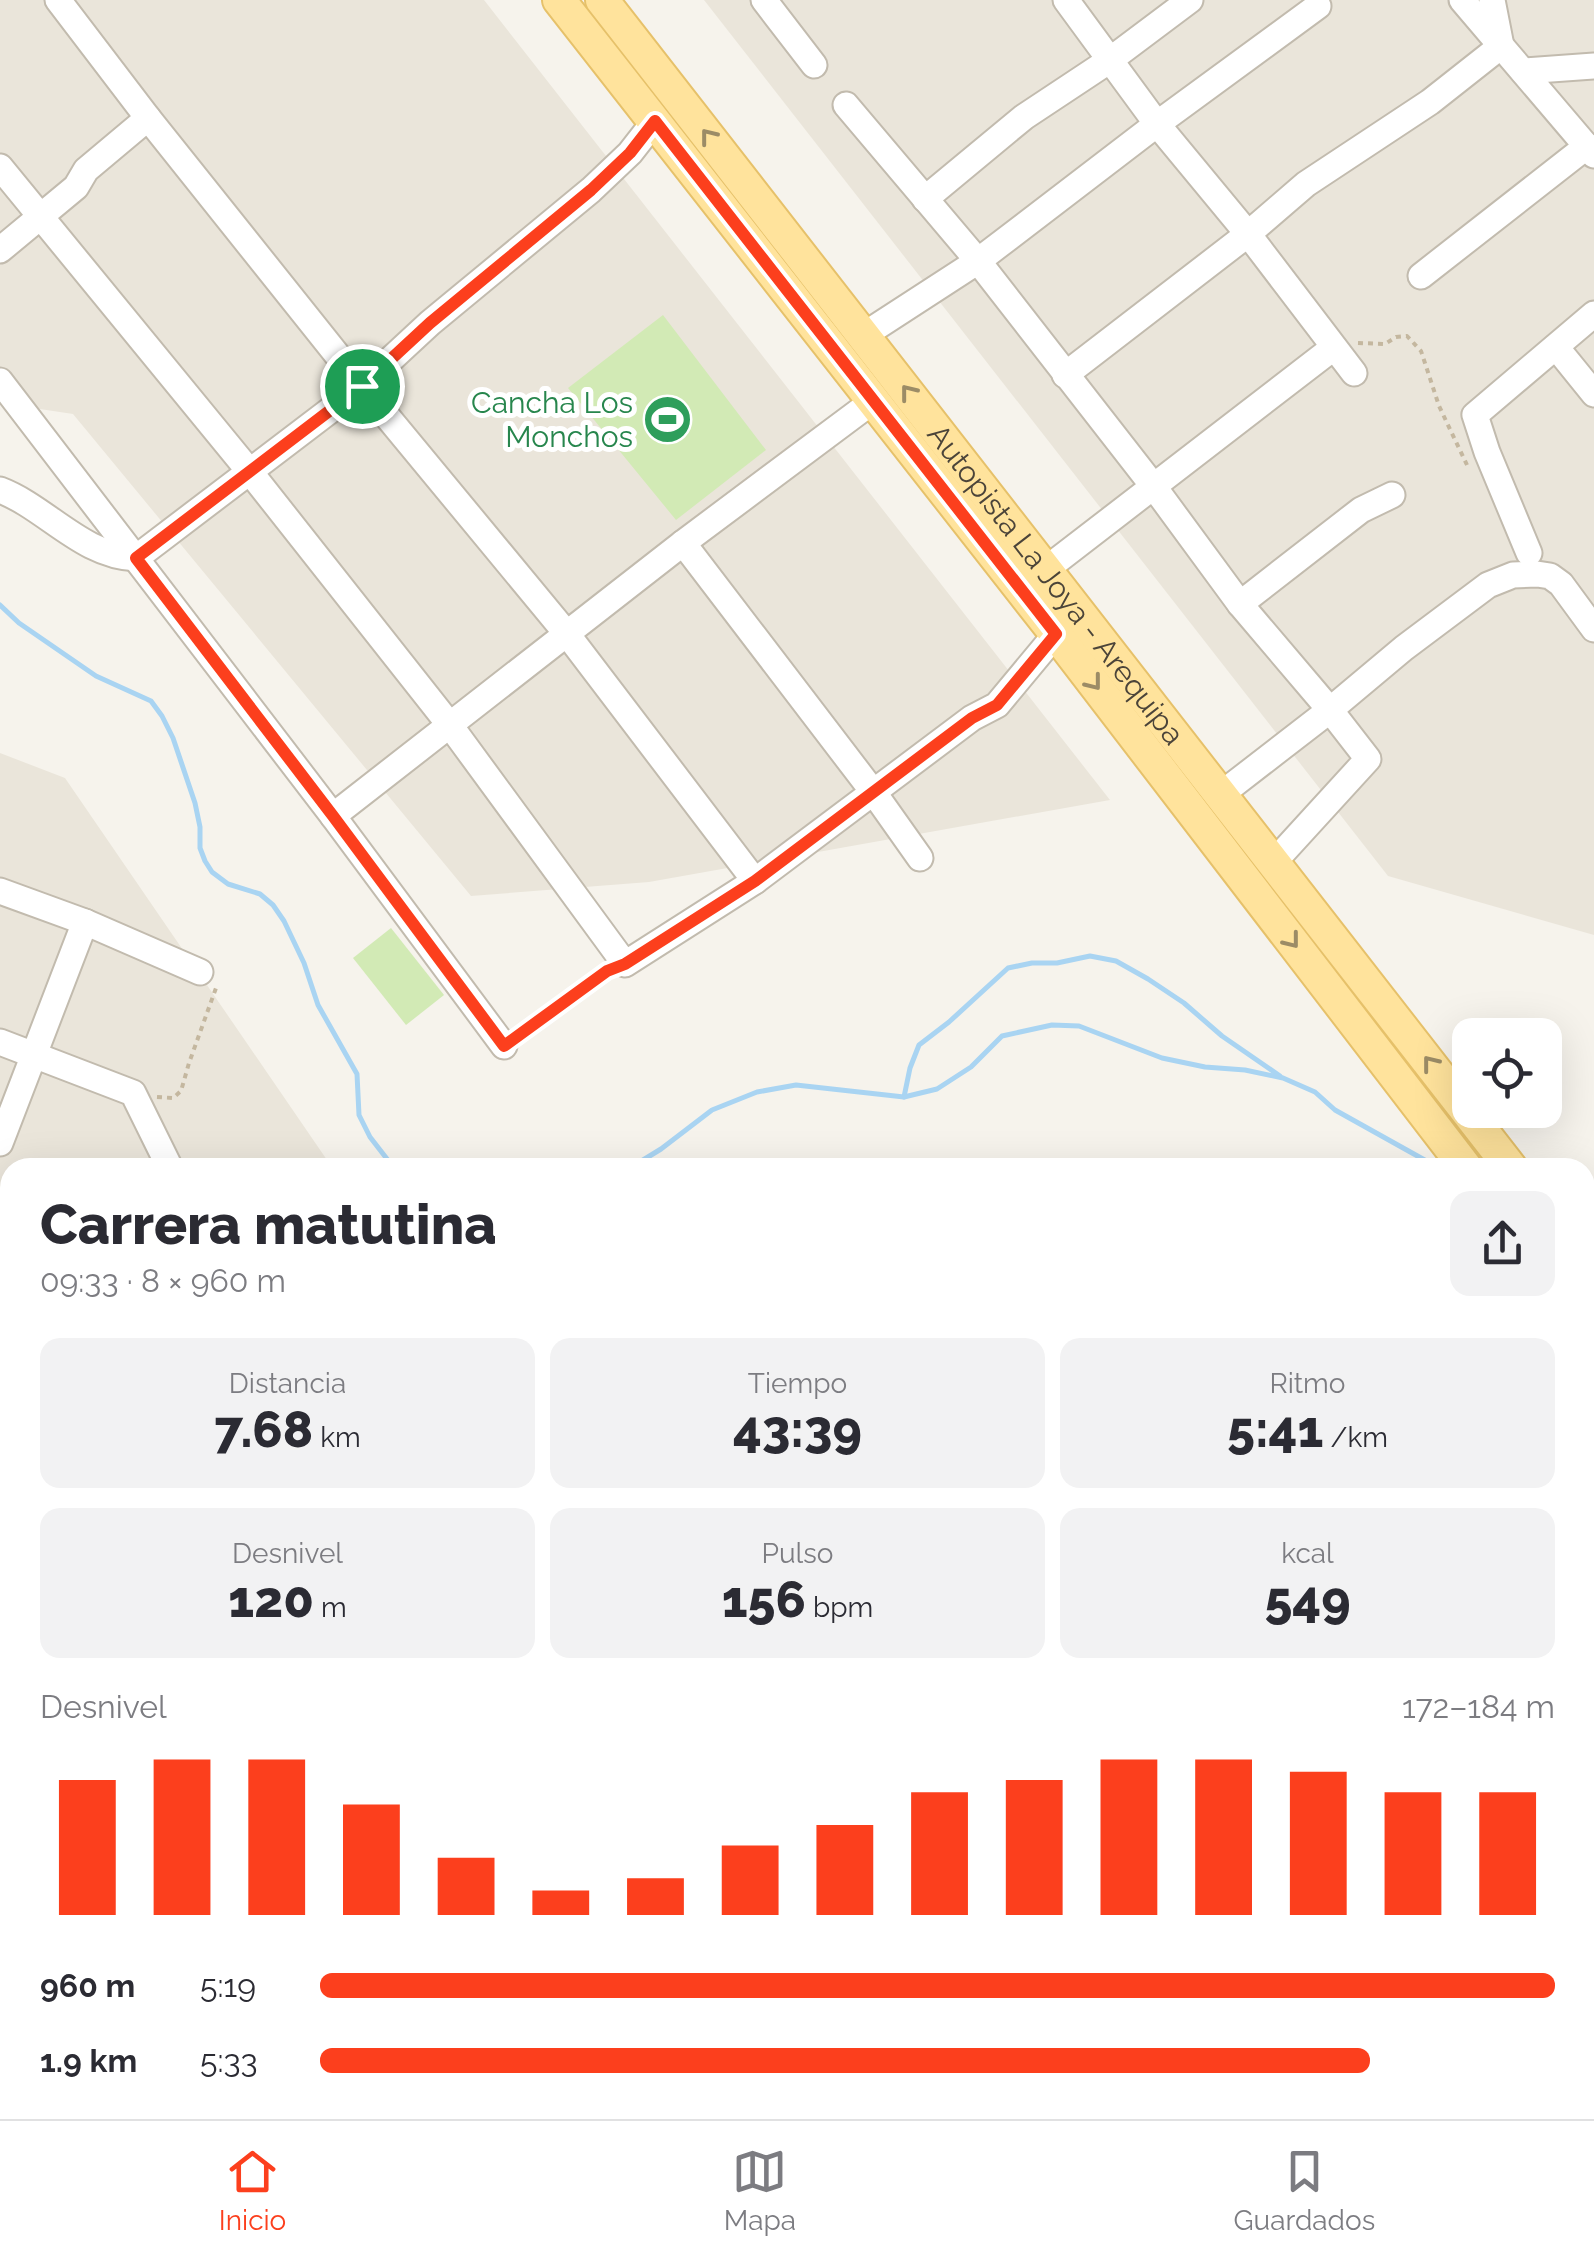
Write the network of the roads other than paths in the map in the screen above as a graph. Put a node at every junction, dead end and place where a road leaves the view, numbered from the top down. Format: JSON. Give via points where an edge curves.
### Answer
{"nodes":[{"id":1,"x":58,"y":0,"type":"edge"},
{"id":2,"x":560,"y":0,"type":"edge"},
{"id":3,"x":602,"y":0,"type":"edge"},
{"id":4,"x":764,"y":0,"type":"edge"},
{"id":5,"x":1066,"y":0,"type":"edge"},
{"id":6,"x":1190,"y":0,"type":"edge"},
{"id":7,"x":1462,"y":0,"type":"edge"},
{"id":8,"x":1492,"y":0,"type":"edge"},
{"id":9,"x":1318,"y":6,"type":"dead end"},
{"id":10,"x":1501,"y":46,"type":"junction"},
{"id":11,"x":1110,"y":60,"type":"junction"},
{"id":12,"x":814,"y":64,"type":"dead end"},
{"id":13,"x":1594,"y":66,"type":"edge"},
{"id":14,"x":1523,"y":71,"type":"junction"},
{"id":15,"x":846,"y":105,"type":"dead end"},
{"id":16,"x":148,"y":118,"type":"junction"},
{"id":17,"x":655,"y":121,"type":"junction"},
{"id":18,"x":1157,"y":124,"type":"junction"},
{"id":19,"x":1591,"y":151,"type":"edge"},
{"id":20,"x":0,"y":167,"type":"edge"},
{"id":21,"x":925,"y":199,"type":"junction"},
{"id":22,"x":39,"y":217,"type":"junction"},
{"id":23,"x":1248,"y":234,"type":"junction"},
{"id":24,"x":0,"y":250,"type":"edge"},
{"id":25,"x":978,"y":261,"type":"junction"},
{"id":26,"x":1422,"y":276,"type":"dead end"},
{"id":27,"x":1594,"y":314,"type":"edge"},
{"id":28,"x":864,"y":334,"type":"junction"},
{"id":29,"x":1556,"y":347,"type":"junction"},
{"id":30,"x":1333,"y":348,"type":"junction"},
{"id":31,"x":1354,"y":372,"type":"dead end"},
{"id":32,"x":1065,"y":375,"type":"junction"},
{"id":33,"x":0,"y":381,"type":"edge"},
{"id":34,"x":362,"y":386,"type":"junction"},
{"id":35,"x":1594,"y":394,"type":"edge"},
{"id":36,"x":873,"y":401,"type":"junction"},
{"id":37,"x":250,"y":472,"type":"junction"},
{"id":38,"x":1154,"y":487,"type":"junction"},
{"id":39,"x":0,"y":490,"type":"edge"},
{"id":40,"x":1392,"y":496,"type":"dead end"},
{"id":41,"x":684,"y":542,"type":"junction"},
{"id":42,"x":1529,"y":553,"type":"dead end"},
{"id":43,"x":136,"y":558,"type":"junction"},
{"id":44,"x":1045,"y":570,"type":"junction"},
{"id":45,"x":1240,"y":604,"type":"junction"},
{"id":46,"x":1594,"y":628,"type":"edge"},
{"id":47,"x":567,"y":634,"type":"junction"},
{"id":48,"x":1056,"y":634,"type":"junction"},
{"id":49,"x":1330,"y":710,"type":"junction"},
{"id":50,"x":449,"y":724,"type":"junction"},
{"id":51,"x":874,"y":793,"type":"junction"},
{"id":52,"x":1220,"y":795,"type":"junction"},
{"id":53,"x":333,"y":816,"type":"junction"},
{"id":54,"x":920,"y":858,"type":"dead end"},
{"id":55,"x":1273,"y":862,"type":"junction"},
{"id":56,"x":755,"y":881,"type":"junction"},
{"id":57,"x":0,"y":891,"type":"edge"},
{"id":58,"x":85,"y":922,"type":"junction"},
{"id":59,"x":210,"y":975,"type":"road end"},
{"id":60,"x":0,"y":1042,"type":"edge"},
{"id":61,"x":504,"y":1046,"type":"road end"},
{"id":62,"x":35,"y":1056,"type":"junction"},
{"id":63,"x":0,"y":1143,"type":"edge"},
{"id":64,"x":165,"y":1158,"type":"edge"},
{"id":65,"x":1458,"y":1158,"type":"edge"},
{"id":66,"x":1503,"y":1158,"type":"edge"}],
"edges":[{"from":1,"to":16,"type":"street"},
{"from":2,"to":17,"type":"main road","name":"Autopista La Joya - Arequipa"},
{"from":28,"to":3,"type":"main road","name":"Autopista La Joya - Arequipa","one_way":true},
{"from":4,"to":12,"type":"street"},
{"from":5,"to":11,"type":"street"},
{"from":6,"to":11,"type":"street"},
{"from":7,"to":10,"type":"street"},
{"from":8,"to":10,"type":"street"},
{"from":9,"to":18,"type":"street"},
{"from":10,"to":14,"type":"street"},
{"from":10,"to":23,"type":"street","via":[[1306,184]]},
{"from":11,"to":18,"type":"street"},
{"from":11,"to":21,"type":"street","via":[[1024,117]]},
{"from":13,"to":14,"type":"street"},
{"from":14,"to":19,"type":"street"},
{"from":15,"to":21,"type":"street"},
{"from":16,"to":22,"type":"street"},
{"from":16,"to":34,"type":"street"},
{"from":17,"to":34,"type":"street","via":[[591,190]]},
{"from":17,"to":36,"type":"main road","name":"Autopista La Joya - Arequipa"},
{"from":18,"to":23,"type":"street"},
{"from":18,"to":25,"type":"street"},
{"from":19,"to":26,"type":"street"},
{"from":20,"to":22,"type":"street"},
{"from":21,"to":25,"type":"street"},
{"from":22,"to":24,"type":"street"},
{"from":22,"to":37,"type":"street"},
{"from":23,"to":30,"type":"street"},
{"from":23,"to":32,"type":"street"},
{"from":25,"to":28,"type":"street"},
{"from":25,"to":32,"type":"street"},
{"from":27,"to":29,"type":"street"},
{"from":44,"to":28,"type":"main road","name":"Autopista La Joya - Arequipa","one_way":true},
{"from":29,"to":35,"type":"street"},
{"from":29,"to":42,"type":"street","via":[[1474,414]]},
{"from":30,"to":31,"type":"street"},
{"from":30,"to":38,"type":"street"},
{"from":32,"to":38,"type":"street"},
{"from":33,"to":43,"type":"street"},
{"from":34,"to":37,"type":"street"},
{"from":34,"to":47,"type":"street"},
{"from":36,"to":41,"type":"street"},
{"from":36,"to":48,"type":"main road","name":"Autopista La Joya - Arequipa"},
{"from":37,"to":43,"type":"street"},
{"from":37,"to":50,"type":"street"},
{"from":38,"to":44,"type":"street"},
{"from":38,"to":45,"type":"street"},
{"from":39,"to":43,"type":"street","via":[[76,538]]},
{"from":40,"to":45,"type":"street","via":[[1361,510]]},
{"from":41,"to":47,"type":"street"},
{"from":41,"to":51,"type":"street"},
{"from":43,"to":53,"type":"street"},
{"from":44,"to":52,"type":"main road","name":"Autopista La Joya - Arequipa"},
{"from":45,"to":49,"type":"street"},
{"from":46,"to":49,"type":"street","via":[[1550,576],[1512,575],[1488,585]]},
{"from":47,"to":50,"type":"street"},
{"from":47,"to":56,"type":"street"},
{"from":48,"to":51,"type":"street","via":[[997,705]]},
{"from":48,"to":65,"type":"main road","name":"Autopista La Joya - Arequipa","one_way":true},
{"from":49,"to":52,"type":"street"},
{"from":49,"to":55,"type":"street","via":[[1368,759]]},
{"from":50,"to":53,"type":"street"},
{"from":50,"to":56,"type":"street","via":[[625,964]]},
{"from":51,"to":54,"type":"street"},
{"from":51,"to":56,"type":"street"},
{"from":52,"to":55,"type":"main road","name":"Autopista La Joya - Arequipa"},
{"from":53,"to":61,"type":"street"},
{"from":66,"to":55,"type":"main road","name":"Autopista La Joya - Arequipa","one_way":true},
{"from":57,"to":58,"type":"street"},
{"from":58,"to":59,"type":"street"},
{"from":58,"to":62,"type":"street"},
{"from":60,"to":62,"type":"street"},
{"from":62,"to":63,"type":"street"},
{"from":62,"to":64,"type":"street","via":[[133,1093]]}]}
